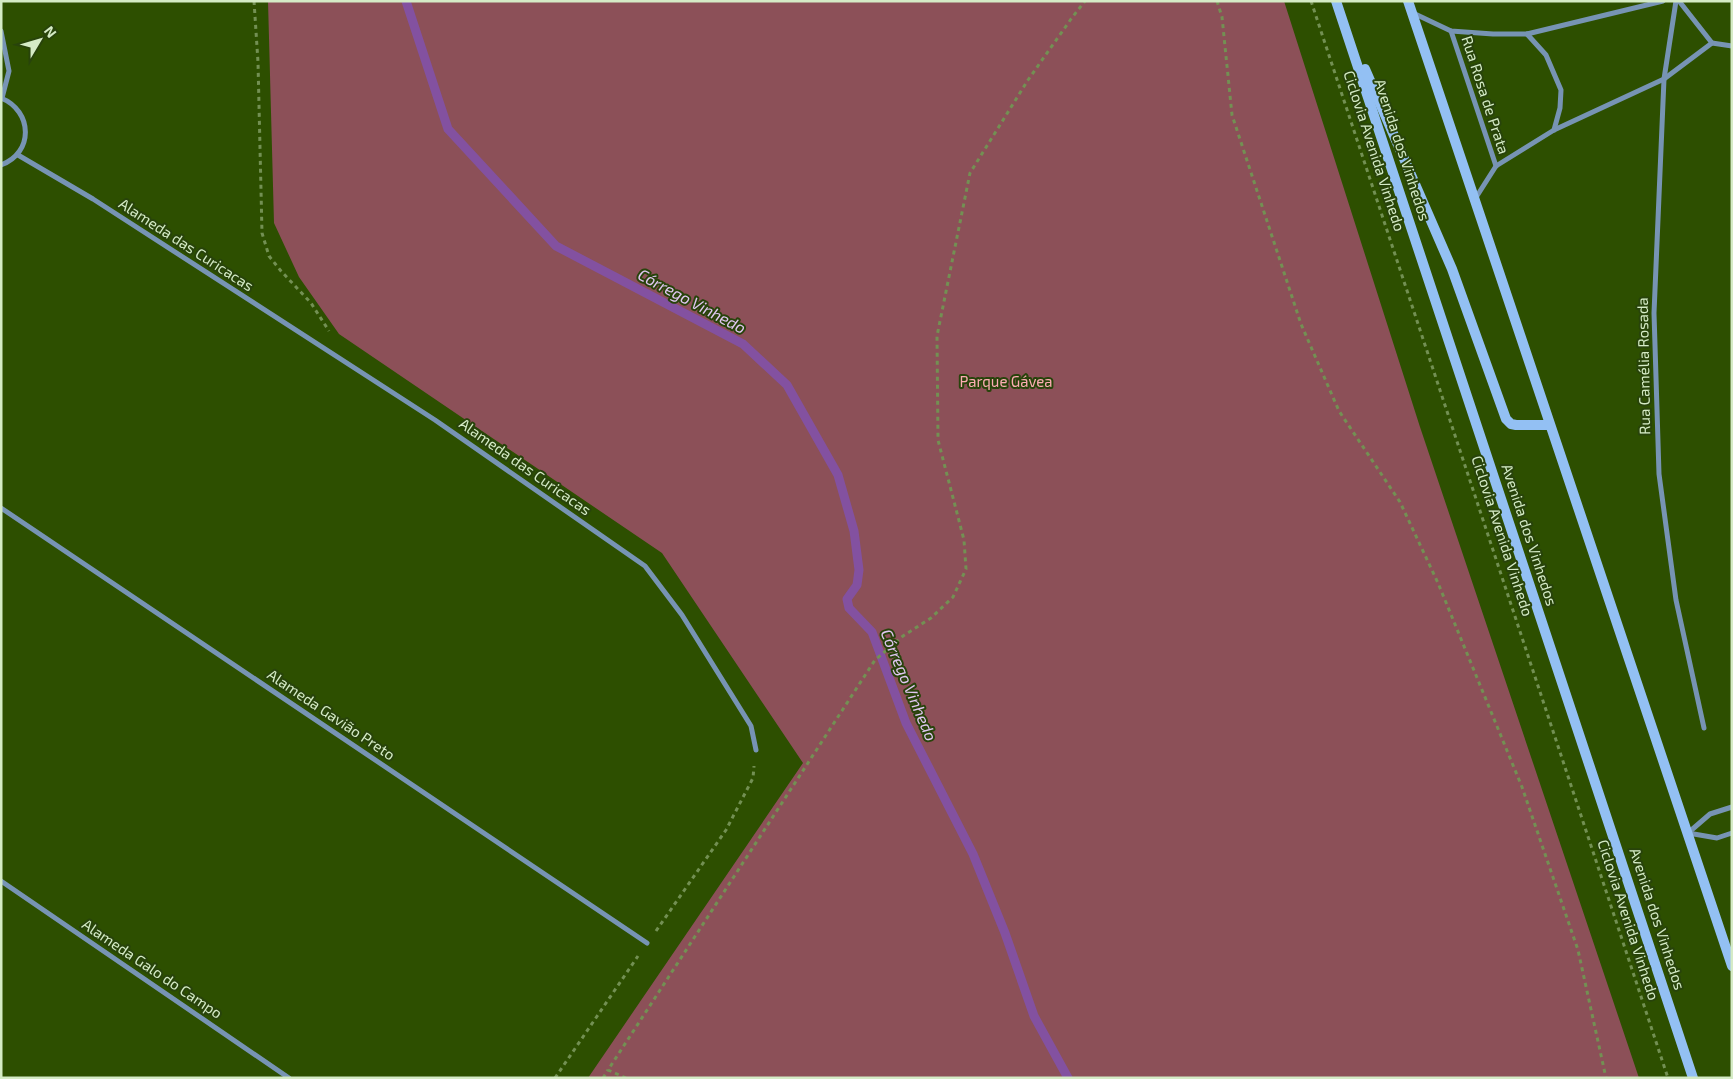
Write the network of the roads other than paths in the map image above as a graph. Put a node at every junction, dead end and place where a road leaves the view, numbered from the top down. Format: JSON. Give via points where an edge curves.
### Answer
{"nodes":[{"id":1,"x":1408,"y":1,"type":"edge"},
{"id":2,"x":1663,"y":1,"type":"edge"},
{"id":3,"x":1677,"y":1,"type":"edge"},
{"id":4,"x":1338,"y":5,"type":"edge"},
{"id":5,"x":1412,"y":13,"type":"junction"},
{"id":6,"x":1,"y":31,"type":"edge"},
{"id":7,"x":1451,"y":31,"type":"junction"},
{"id":8,"x":1527,"y":34,"type":"junction"},
{"id":9,"x":1712,"y":43,"type":"junction"},
{"id":10,"x":1732,"y":46,"type":"edge"},
{"id":11,"x":1664,"y":79,"type":"junction"},
{"id":12,"x":2,"y":98,"type":"edge"},
{"id":13,"x":1554,"y":130,"type":"junction"},
{"id":14,"x":18,"y":155,"type":"junction"},
{"id":15,"x":1,"y":165,"type":"edge"},
{"id":16,"x":1496,"y":166,"type":"junction"},
{"id":17,"x":1475,"y":199,"type":"junction"},
{"id":18,"x":1549,"y":425,"type":"junction"},
{"id":19,"x":1,"y":508,"type":"edge"},
{"id":20,"x":1704,"y":728,"type":"dead end"},
{"id":21,"x":756,"y":750,"type":"road end"},
{"id":22,"x":1732,"y":807,"type":"edge"},
{"id":23,"x":1688,"y":833,"type":"junction"},
{"id":24,"x":1732,"y":833,"type":"edge"},
{"id":25,"x":1,"y":881,"type":"edge"},
{"id":26,"x":647,"y":943,"type":"road end"},
{"id":27,"x":1732,"y":966,"type":"edge"},
{"id":28,"x":289,"y":1078,"type":"edge"},
{"id":29,"x":1693,"y":1078,"type":"edge"}],
"edges":[{"from":1,"to":5,"type":"main road"},
{"from":2,"to":8,"type":"street","name":"Rua Rosa de Prata"},
{"from":3,"to":9,"type":"street"},
{"from":3,"to":11,"type":"street","name":"Rua Camélia Rosada"},
{"from":4,"to":18,"type":"main road","via":[[1452,270],[1506,419],[1516,425]]},
{"from":4,"to":29,"type":"main road","name":"Avenida dos Vinhedos"},
{"from":5,"to":7,"type":"street","name":"Rua Rosa de Prata"},
{"from":5,"to":17,"type":"main road"},
{"from":6,"to":12,"type":"street","via":[[9,71]]},
{"from":7,"to":8,"type":"street","name":"Rua Rosa de Prata"},
{"from":7,"to":16,"type":"street","name":"Rua Rosa de Prata"},
{"from":8,"to":13,"type":"street","via":[[1546,55],[1560,90],[1560,108]]},
{"from":9,"to":10,"type":"street"},
{"from":9,"to":11,"type":"street","name":"Rua Rosa de Prata"},
{"from":11,"to":13,"type":"street","name":"Rua Rosa de Prata"},
{"from":11,"to":20,"type":"street","name":"Rua Camélia Rosada","via":[[1654,313],[1660,474],[1676,600]]},
{"from":12,"to":14,"type":"street","via":[[12,103],[25,122],[27,134]]},
{"from":13,"to":16,"type":"street","name":"Rua Rosa de Prata"},
{"from":14,"to":15,"type":"street"},
{"from":14,"to":21,"type":"street","name":"Alameda das Curicacas","via":[[93,199],[435,420],[645,566],[682,615],[751,726]]},
{"from":16,"to":17,"type":"street","name":"Rua Rosa de Prata"},
{"from":17,"to":18,"type":"main road"},
{"from":18,"to":23,"type":"main road"},
{"from":19,"to":26,"type":"street","name":"Alameda Gavião Preto"},
{"from":22,"to":23,"type":"street","via":[[1710,814]]},
{"from":23,"to":24,"type":"street","via":[[1718,838]]},
{"from":23,"to":27,"type":"main road"},
{"from":25,"to":28,"type":"street","name":"Alameda Galo do Campo"}]}
